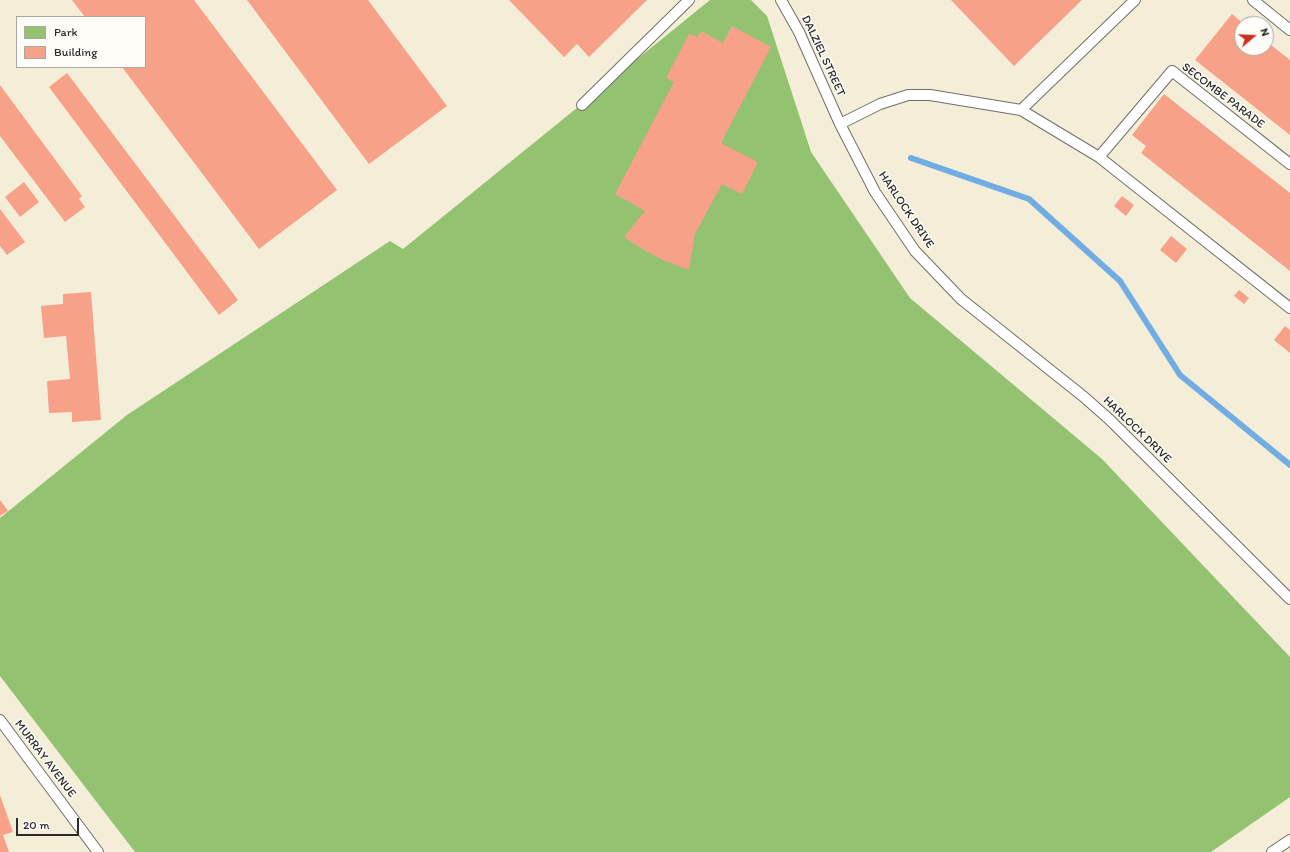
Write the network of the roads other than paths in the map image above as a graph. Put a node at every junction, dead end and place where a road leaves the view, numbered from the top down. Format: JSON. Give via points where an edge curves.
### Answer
{"nodes":[{"id":1,"x":689,"y":0,"type":"edge"},
{"id":2,"x":781,"y":0,"type":"edge"},
{"id":3,"x":1135,"y":0,"type":"edge"},
{"id":4,"x":1253,"y":0,"type":"edge"},
{"id":5,"x":1290,"y":30,"type":"edge"},
{"id":6,"x":582,"y":105,"type":"dead end"},
{"id":7,"x":1021,"y":110,"type":"junction"},
{"id":8,"x":840,"y":124,"type":"junction"},
{"id":9,"x":1099,"y":157,"type":"junction"},
{"id":10,"x":1290,"y":164,"type":"edge"},
{"id":11,"x":1290,"y":308,"type":"edge"},
{"id":12,"x":1290,"y":599,"type":"edge"},
{"id":13,"x":0,"y":720,"type":"edge"},
{"id":14,"x":1290,"y":840,"type":"edge"},
{"id":15,"x":98,"y":852,"type":"edge"},
{"id":16,"x":1272,"y":852,"type":"edge"}],
"edges":[{"from":1,"to":6,"type":"lane"},
{"from":2,"to":8,"type":"lane","name":"DALZIEL STREET","via":[[799,32]]},
{"from":3,"to":7,"type":"lane"},
{"from":4,"to":5,"type":"lane"},
{"from":7,"to":8,"type":"lane","via":[[930,95],[908,95],[880,104]]},
{"from":7,"to":9,"type":"lane"},
{"from":8,"to":12,"type":"lane","name":"HARLOCK DRIVE","via":[[875,192],[911,245],[960,299],[1110,420]]},
{"from":9,"to":10,"type":"lane","name":"SECOMBE PARADE","via":[[1172,71]]},
{"from":9,"to":11,"type":"lane"},
{"from":13,"to":15,"type":"lane","name":"MURRAY AVENUE"},
{"from":14,"to":16,"type":"lane"}]}
